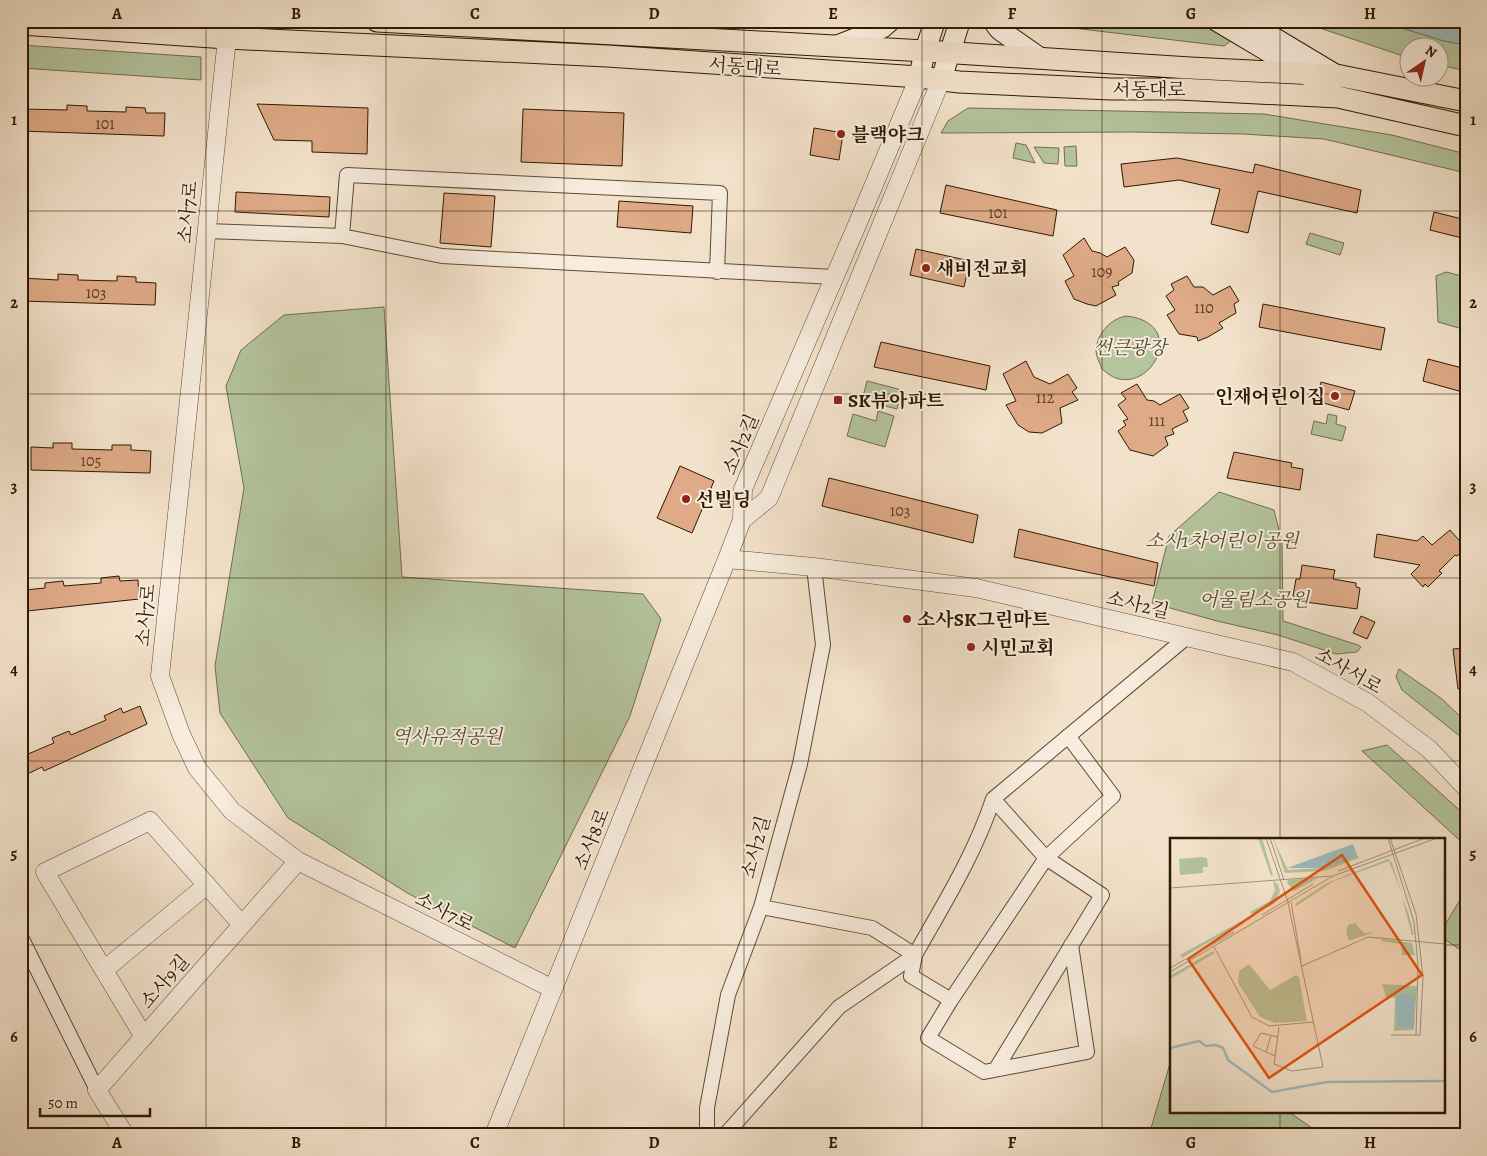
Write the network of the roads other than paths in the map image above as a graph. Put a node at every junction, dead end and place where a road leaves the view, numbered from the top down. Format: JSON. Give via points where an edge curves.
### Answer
{"nodes":[{"id":1,"x":378,"y":21,"type":"edge"},
{"id":2,"x":890,"y":21,"type":"edge"},
{"id":3,"x":935,"y":21,"type":"edge"},
{"id":4,"x":960,"y":21,"type":"edge"},
{"id":5,"x":993,"y":21,"type":"edge"},
{"id":6,"x":1217,"y":21,"type":"edge"},
{"id":7,"x":1246,"y":21,"type":"edge"},
{"id":8,"x":21,"y":24,"type":"edge"},
{"id":9,"x":607,"y":27,"type":"edge"},
{"id":10,"x":226,"y":38,"type":"junction"},
{"id":11,"x":836,"y":46,"type":"junction"},
{"id":12,"x":925,"y":50,"type":"junction"},
{"id":13,"x":950,"y":52,"type":"junction"},
{"id":14,"x":1040,"y":58,"type":"junction"},
{"id":15,"x":1306,"y":74,"type":"junction"},
{"id":16,"x":1336,"y":75,"type":"junction"},
{"id":17,"x":919,"y":77,"type":"junction"},
{"id":18,"x":941,"y":80,"type":"junction"},
{"id":19,"x":1338,"y":97,"type":"junction"},
{"id":20,"x":1466,"y":101,"type":"edge"},
{"id":21,"x":1466,"y":126,"type":"edge"},
{"id":22,"x":206,"y":230,"type":"junction"},
{"id":23,"x":342,"y":236,"type":"junction"},
{"id":24,"x":717,"y":272,"type":"junction"},
{"id":25,"x":834,"y":277,"type":"junction"},
{"id":26,"x":742,"y":520,"type":"junction"},
{"id":27,"x":727,"y":559,"type":"junction"},
{"id":28,"x":814,"y":567,"type":"junction"},
{"id":29,"x":1187,"y":637,"type":"junction"},
{"id":30,"x":1068,"y":736,"type":"junction"},
{"id":31,"x":1466,"y":788,"type":"edge"},
{"id":32,"x":993,"y":799,"type":"junction"},
{"id":33,"x":1046,"y":858,"type":"junction"},
{"id":34,"x":298,"y":861,"type":"junction"},
{"id":35,"x":206,"y":885,"type":"junction"},
{"id":36,"x":761,"y":907,"type":"junction"},
{"id":37,"x":242,"y":925,"type":"junction"},
{"id":38,"x":21,"y":937,"type":"edge"},
{"id":39,"x":1072,"y":945,"type":"junction"},
{"id":40,"x":914,"y":955,"type":"junction"},
{"id":41,"x":104,"y":970,"type":"junction"},
{"id":42,"x":553,"y":989,"type":"junction"},
{"id":43,"x":951,"y":1000,"type":"junction"},
{"id":44,"x":144,"y":1037,"type":"junction"},
{"id":45,"x":996,"y":1069,"type":"junction"},
{"id":46,"x":97,"y":1090,"type":"junction"},
{"id":47,"x":125,"y":1135,"type":"edge"},
{"id":48,"x":494,"y":1135,"type":"edge"},
{"id":49,"x":707,"y":1135,"type":"edge"},
{"id":50,"x":725,"y":1135,"type":"edge"}],
"edges":[{"from":1,"to":9,"type":"main road","name":"서동대로"},
{"from":2,"to":11,"type":"main road","via":[[882,28]]},
{"from":3,"to":12,"type":"main road"},
{"from":4,"to":13,"type":"main road"},
{"from":5,"to":14,"type":"main road","via":[[1000,30]]},
{"from":6,"to":15,"type":"main road"},
{"from":7,"to":16,"type":"main road"},
{"from":8,"to":10,"type":"main road","name":"서동대로"},
{"from":9,"to":11,"type":"main road","name":"서동대로"},
{"from":10,"to":17,"type":"main road","name":"서동대로","via":[[607,56]]},
{"from":10,"to":22,"type":"street","name":"소사7로"},
{"from":11,"to":12,"type":"main road","name":"서동대로"},
{"from":12,"to":13,"type":"main road","name":"서동대로"},
{"from":12,"to":17,"type":"main road"},
{"from":13,"to":14,"type":"main road","name":"서동대로"},
{"from":13,"to":18,"type":"main road"},
{"from":14,"to":15,"type":"main road","name":"서동대로"},
{"from":15,"to":16,"type":"main road","name":"서동대로"},
{"from":15,"to":19,"type":"main road"},
{"from":16,"to":20,"type":"main road","name":"서동대로"},
{"from":17,"to":18,"type":"main road","name":"서동대로"},
{"from":17,"to":25,"type":"street","name":"소사2길"},
{"from":18,"to":19,"type":"main road","name":"서동대로","via":[[1111,90],[1179,89]]},
{"from":18,"to":26,"type":"street","via":[[768,498]]},
{"from":19,"to":21,"type":"main road","name":"서동대로"},
{"from":22,"to":23,"type":"street"},
{"from":22,"to":34,"type":"street","name":"소사7로","via":[[160,676],[197,768],[232,810]]},
{"from":23,"to":24,"type":"street","via":[[442,256]]},
{"from":23,"to":24,"type":"street","via":[[347,176],[720,194]]},
{"from":24,"to":25,"type":"street"},
{"from":25,"to":26,"type":"street","name":"소사2길","via":[[743,489]]},
{"from":26,"to":27,"type":"street","name":"소사8로"},
{"from":27,"to":28,"type":"street","name":"소사2길"},
{"from":27,"to":42,"type":"street","name":"소사8로"},
{"from":28,"to":29,"type":"street","name":"소사2길","via":[[976,588]]},
{"from":28,"to":36,"type":"street","name":"소사2길","via":[[823,646],[800,764]]},
{"from":29,"to":30,"type":"street"},
{"from":29,"to":31,"type":"street","name":"소사서로","via":[[1293,662],[1368,703],[1429,749]]},
{"from":30,"to":32,"type":"street"},
{"from":30,"to":33,"type":"street","via":[[1113,796]]},
{"from":32,"to":33,"type":"street"},
{"from":32,"to":40,"type":"street","via":[[959,875]]},
{"from":33,"to":39,"type":"street","via":[[1102,896]]},
{"from":33,"to":43,"type":"street"},
{"from":34,"to":37,"type":"street","name":"소사9길"},
{"from":34,"to":42,"type":"street","name":"소사7로"},
{"from":35,"to":37,"type":"street"},
{"from":35,"to":41,"type":"street"},
{"from":35,"to":41,"type":"street","via":[[150,821],[45,872]]},
{"from":36,"to":40,"type":"street","via":[[872,928]]},
{"from":36,"to":49,"type":"street","name":"소사2길","via":[[728,995],[707,1108]]},
{"from":37,"to":44,"type":"street","name":"소사9길"},
{"from":38,"to":46,"type":"street"},
{"from":39,"to":45,"type":"street"},
{"from":39,"to":45,"type":"street","via":[[1087,1052]]},
{"from":40,"to":43,"type":"street","via":[[911,976]]},
{"from":40,"to":50,"type":"street","via":[[839,1007]]},
{"from":41,"to":44,"type":"street"},
{"from":42,"to":48,"type":"street","name":"소사8로"},
{"from":43,"to":45,"type":"street","via":[[928,1038],[984,1072]]},
{"from":44,"to":46,"type":"street","name":"소사9길"},
{"from":46,"to":47,"type":"street"}]}
